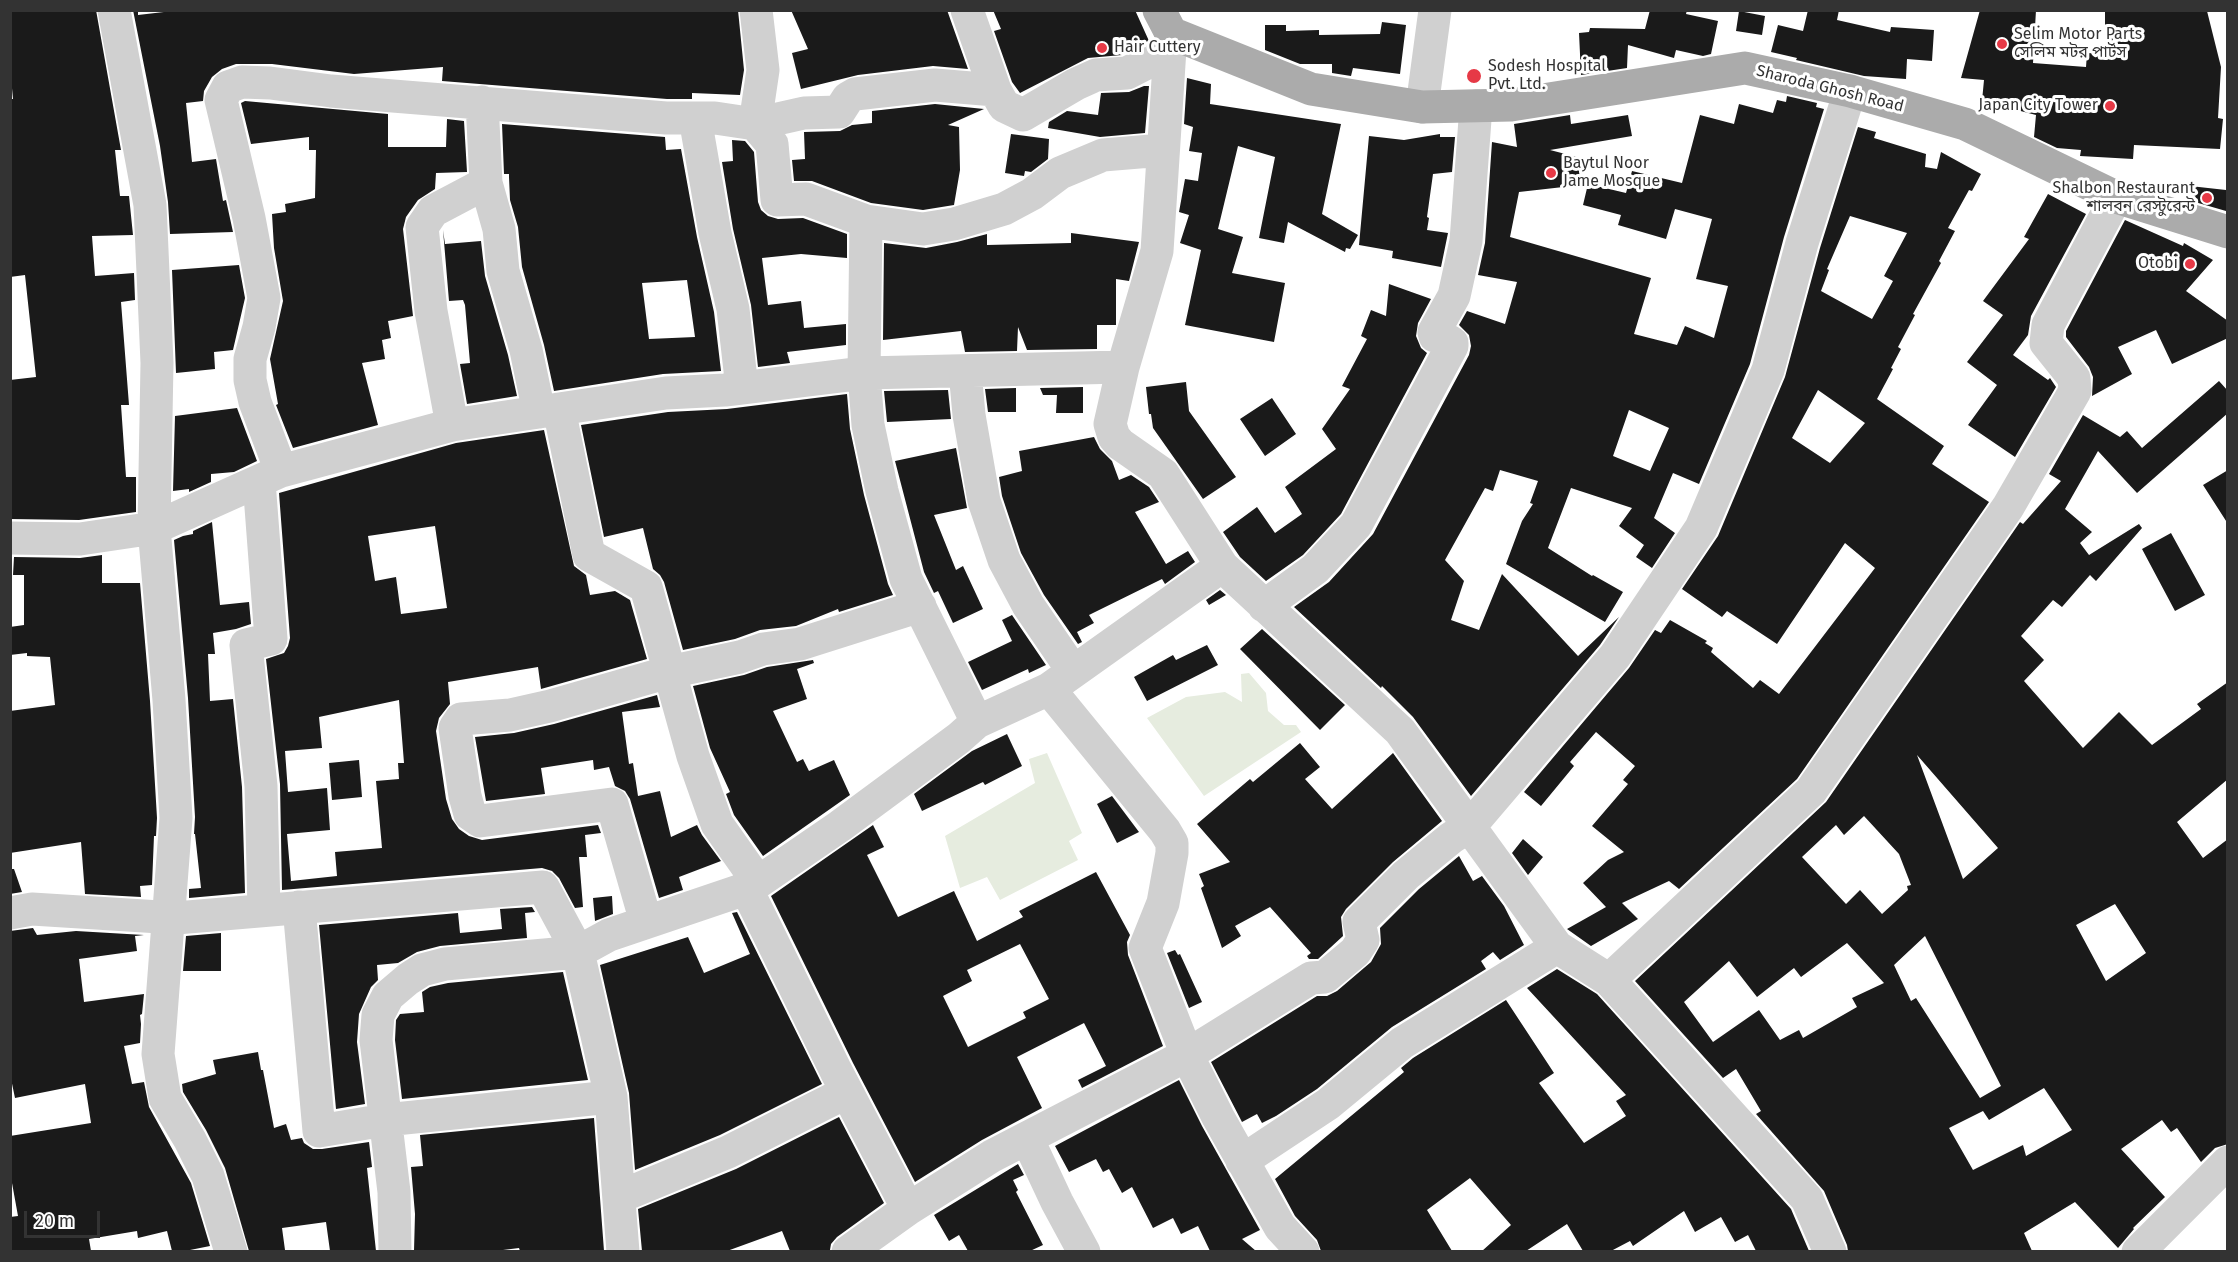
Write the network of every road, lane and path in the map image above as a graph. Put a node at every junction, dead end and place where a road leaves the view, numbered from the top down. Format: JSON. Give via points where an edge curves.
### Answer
{"nodes":[{"id":1,"x":114,"y":10,"type":"edge"},
{"id":2,"x":756,"y":10,"type":"edge"},
{"id":3,"x":967,"y":10,"type":"edge"},
{"id":4,"x":1435,"y":10,"type":"edge"},
{"id":5,"x":1167,"y":31,"type":"edge"},
{"id":6,"x":995,"y":90,"type":"junction"},
{"id":7,"x":1850,"y":91,"type":"junction"},
{"id":8,"x":482,"y":102,"type":"junction"},
{"id":9,"x":1476,"y":106,"type":"junction"},
{"id":10,"x":1422,"y":107,"type":"junction"},
{"id":11,"x":695,"y":118,"type":"junction"},
{"id":12,"x":755,"y":124,"type":"junction"},
{"id":13,"x":1163,"y":150,"type":"junction"},
{"id":14,"x":486,"y":183,"type":"junction"},
{"id":15,"x":2116,"y":197,"type":"junction"},
{"id":16,"x":866,"y":221,"type":"junction"},
{"id":17,"x":2228,"y":232,"type":"edge"},
{"id":18,"x":1123,"y":367,"type":"junction"},
{"id":19,"x":965,"y":371,"type":"junction"},
{"id":20,"x":864,"y":373,"type":"junction"},
{"id":21,"x":742,"y":388,"type":"junction"},
{"id":22,"x":549,"y":410,"type":"junction"},
{"id":23,"x":452,"y":424,"type":"junction"},
{"id":24,"x":270,"y":476,"type":"junction"},
{"id":25,"x":154,"y":528,"type":"junction"},
{"id":26,"x":10,"y":538,"type":"edge"},
{"id":27,"x":1222,"y":566,"type":"junction"},
{"id":28,"x":920,"y":606,"type":"junction"},
{"id":29,"x":1264,"y":606,"type":"junction"},
{"id":30,"x":669,"y":672,"type":"junction"},
{"id":31,"x":1061,"y":680,"type":"junction"},
{"id":32,"x":977,"y":722,"type":"junction"},
{"id":33,"x":1471,"y":825,"type":"junction"},
{"id":34,"x":752,"y":885,"type":"junction"},
{"id":35,"x":299,"y":908,"type":"junction"},
{"id":36,"x":264,"y":910,"type":"junction"},
{"id":37,"x":18,"y":917,"type":"edge"},
{"id":38,"x":168,"y":918,"type":"junction"},
{"id":39,"x":646,"y":922,"type":"junction"},
{"id":40,"x":1557,"y":947,"type":"junction"},
{"id":41,"x":578,"y":952,"type":"junction"},
{"id":42,"x":1609,"y":980,"type":"junction"},
{"id":43,"x":1187,"y":1055,"type":"junction"},
{"id":44,"x":847,"y":1092,"type":"junction"},
{"id":45,"x":611,"y":1097,"type":"junction"},
{"id":46,"x":385,"y":1120,"type":"junction"},
{"id":47,"x":1027,"y":1138,"type":"junction"},
{"id":48,"x":1242,"y":1161,"type":"junction"},
{"id":49,"x":2228,"y":1162,"type":"edge"},
{"id":50,"x":619,"y":1197,"type":"junction"},
{"id":51,"x":908,"y":1209,"type":"junction"},
{"id":52,"x":231,"y":1251,"type":"edge"},
{"id":53,"x":395,"y":1251,"type":"edge"},
{"id":54,"x":623,"y":1251,"type":"edge"},
{"id":55,"x":848,"y":1251,"type":"edge"},
{"id":56,"x":1084,"y":1251,"type":"edge"},
{"id":57,"x":1304,"y":1251,"type":"edge"},
{"id":58,"x":1830,"y":1251,"type":"edge"},
{"id":59,"x":2138,"y":1251,"type":"edge"}],
"edges":[{"from":1,"to":25,"type":"street","via":[[150,205],[157,363]]},
{"from":2,"to":12,"type":"street","via":[[763,70]]},
{"from":3,"to":6,"type":"street"},
{"from":4,"to":10,"type":"street"},
{"from":5,"to":6,"type":"street","via":[[1127,73],[1096,75],[1023,115],[1004,106]]},
{"from":5,"to":10,"type":"main road","name":"Sharoda Ghosh Road","via":[[1311,89]]},
{"from":5,"to":13,"type":"street"},
{"from":6,"to":12,"type":"street","via":[[935,85],[855,94],[839,112],[804,113]]},
{"from":7,"to":9,"type":"main road","name":"Sharoda Ghosh Road","via":[[1745,68],[1511,105]]},
{"from":7,"to":15,"type":"main road","name":"Sharoda Ghosh Road","via":[[1965,124]]},
{"from":7,"to":33,"type":"street","via":[[1802,243],[1768,370],[1701,528],[1615,656]]},
{"from":8,"to":11,"type":"street"},
{"from":8,"to":14,"type":"street"},
{"from":8,"to":24,"type":"street","via":[[242,82],[228,87],[221,100],[264,298],[250,359],[250,380]]},
{"from":9,"to":10,"type":"main road","name":"Sharoda Ghosh Road"},
{"from":9,"to":29,"type":"street","via":[[1466,241],[1454,296],[1434,332],[1452,346],[1356,525],[1315,568]]},
{"from":11,"to":12,"type":"street"},
{"from":11,"to":21,"type":"street","via":[[733,309]]},
{"from":12,"to":16,"type":"street","via":[[772,144],[777,200],[806,199]]},
{"from":13,"to":16,"type":"street","via":[[1103,155],[1060,173],[1004,208],[954,224],[923,229]]},
{"from":13,"to":18,"type":"street","via":[[1157,251]]},
{"from":14,"to":22,"type":"street","via":[[499,229],[503,271]]},
{"from":14,"to":23,"type":"street","via":[[433,211],[422,227],[431,311]]},
{"from":15,"to":17,"type":"main road","name":"Sharoda Ghosh Road"},
{"from":15,"to":42,"type":"street","via":[[2048,325],[2046,343],[2074,378],[2075,391],[2008,507],[1810,791]]},
{"from":16,"to":20,"type":"street"},
{"from":18,"to":19,"type":"street"},
{"from":18,"to":27,"type":"street","via":[[1110,424],[1114,437],[1163,474]]},
{"from":19,"to":20,"type":"street"},
{"from":19,"to":31,"type":"street","via":[[984,501],[1004,560]]},
{"from":20,"to":21,"type":"street"},
{"from":20,"to":28,"type":"street","via":[[868,425],[882,491],[906,579]]},
{"from":21,"to":22,"type":"street","via":[[666,393]]},
{"from":22,"to":23,"type":"street"},
{"from":22,"to":30,"type":"street","via":[[589,555],[646,587]]},
{"from":23,"to":24,"type":"street"},
{"from":24,"to":25,"type":"street"},
{"from":24,"to":36,"type":"street","via":[[271,639],[246,645],[261,786]]},
{"from":25,"to":26,"type":"street","via":[[80,539]]},
{"from":25,"to":38,"type":"street","via":[[170,699],[176,818]]},
{"from":27,"to":29,"type":"street"},
{"from":27,"to":31,"type":"street"},
{"from":28,"to":30,"type":"street","via":[[800,644],[762,649]]},
{"from":28,"to":32,"type":"street"},
{"from":29,"to":33,"type":"street","via":[[1400,731]]},
{"from":30,"to":34,"type":"street","via":[[717,824]]},
{"from":30,"to":39,"type":"street","via":[[530,711],[461,719],[455,728],[465,796],[470,814],[480,821],[612,804]]},
{"from":31,"to":32,"type":"street"},
{"from":31,"to":43,"type":"street","via":[[1172,843],[1163,903],[1145,948]]},
{"from":32,"to":34,"type":"street","via":[[840,826]]},
{"from":33,"to":40,"type":"street"},
{"from":33,"to":43,"type":"street","via":[[1406,875],[1359,922],[1363,940],[1355,952],[1325,977],[1311,978]]},
{"from":34,"to":39,"type":"street"},
{"from":34,"to":44,"type":"street"},
{"from":35,"to":36,"type":"street"},
{"from":35,"to":41,"type":"street","via":[[543,887]]},
{"from":35,"to":46,"type":"street","via":[[319,1131]]},
{"from":36,"to":38,"type":"street"},
{"from":37,"to":38,"type":"street"},
{"from":38,"to":52,"type":"street","via":[[158,1054],[165,1098],[208,1176]]},
{"from":39,"to":41,"type":"street","via":[[609,935]]},
{"from":40,"to":42,"type":"street"},
{"from":40,"to":48,"type":"street","via":[[1402,1043],[1328,1104]]},
{"from":41,"to":45,"type":"street"},
{"from":41,"to":46,"type":"street","via":[[445,964],[422,970],[388,996],[378,1015],[376,1040]]},
{"from":42,"to":58,"type":"street","via":[[1807,1199]]},
{"from":43,"to":47,"type":"street"},
{"from":43,"to":48,"type":"street"},
{"from":44,"to":50,"type":"street","via":[[728,1152]]},
{"from":44,"to":51,"type":"street"},
{"from":45,"to":46,"type":"street"},
{"from":45,"to":50,"type":"street"},
{"from":46,"to":53,"type":"street","via":[[394,1192]]},
{"from":47,"to":51,"type":"street"},
{"from":47,"to":56,"type":"street"},
{"from":48,"to":57,"type":"street","via":[[1280,1227]]},
{"from":49,"to":59,"type":"street"},
{"from":50,"to":54,"type":"street"},
{"from":51,"to":55,"type":"street"}]}
